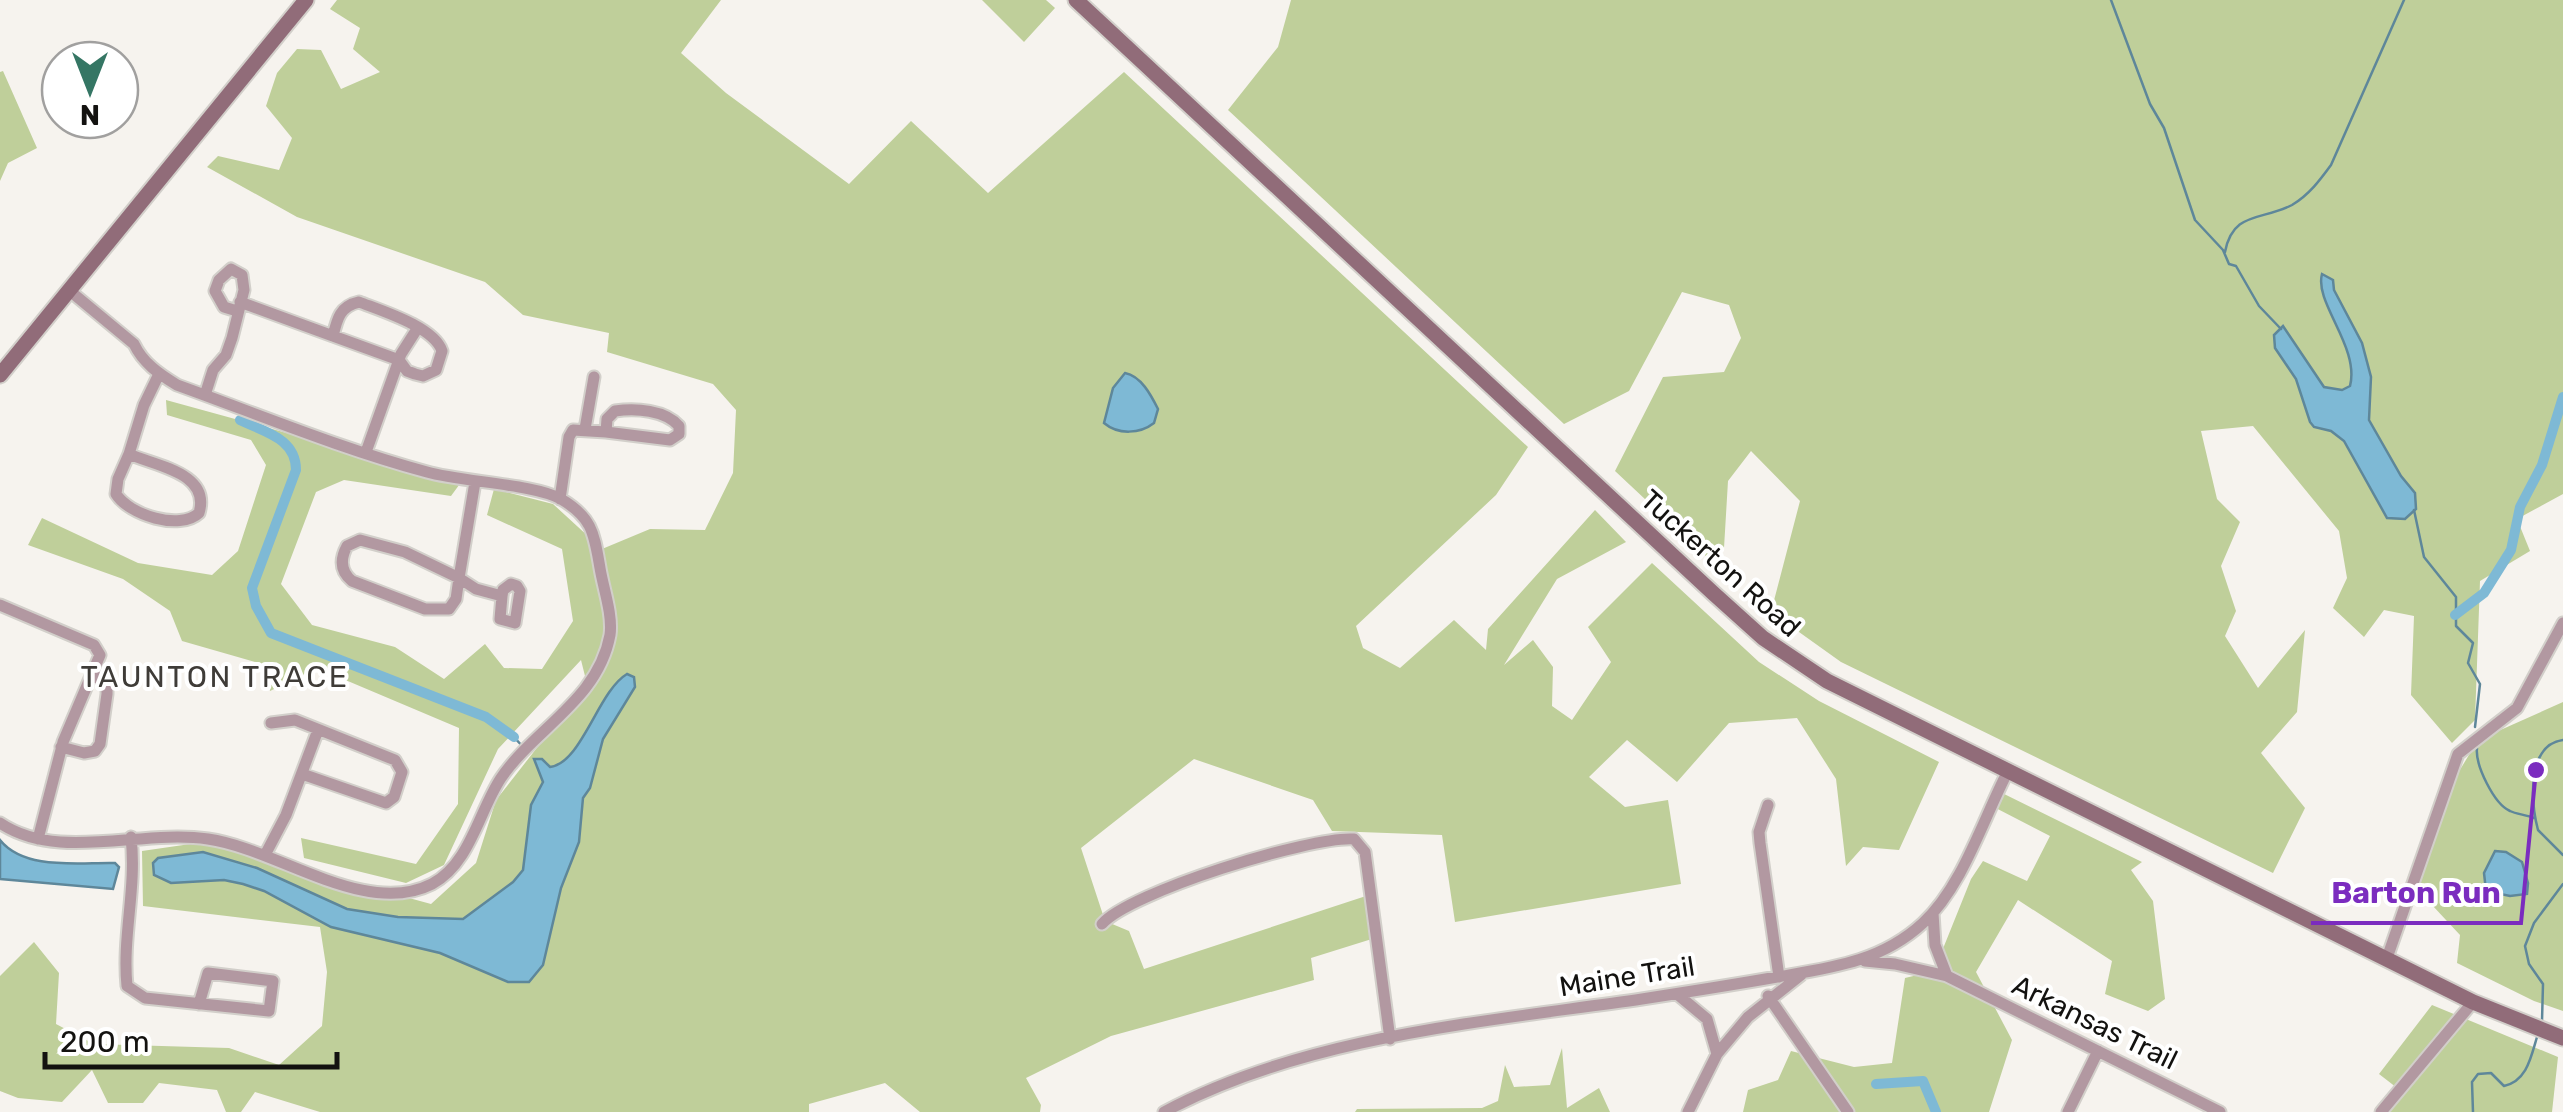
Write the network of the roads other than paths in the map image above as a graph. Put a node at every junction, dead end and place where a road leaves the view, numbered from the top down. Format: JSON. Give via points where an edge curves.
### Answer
{"nodes":[{"id":1,"x":306,"y":0,"type":"edge"},
{"id":2,"x":1076,"y":0,"type":"edge"},
{"id":3,"x":70,"y":291,"type":"junction"},
{"id":4,"x":417,"y":329,"type":"junction"},
{"id":5,"x":333,"y":336,"type":"junction"},
{"id":6,"x":399,"y":360,"type":"junction"},
{"id":7,"x":159,"y":374,"type":"junction"},
{"id":8,"x":0,"y":375,"type":"edge"},
{"id":9,"x":594,"y":377,"type":"dead end"},
{"id":10,"x":205,"y":395,"type":"junction"},
{"id":11,"x":584,"y":429,"type":"junction"},
{"id":12,"x":606,"y":432,"type":"junction"},
{"id":13,"x":366,"y":452,"type":"junction"},
{"id":14,"x":129,"y":454,"type":"junction"},
{"id":15,"x":475,"y":482,"type":"junction"},
{"id":16,"x":560,"y":498,"type":"junction"},
{"id":17,"x":460,"y":578,"type":"junction"},
{"id":18,"x":502,"y":596,"type":"dead end"},
{"id":19,"x":0,"y":605,"type":"edge"},
{"id":20,"x":2563,"y":623,"type":"edge"},
{"id":21,"x":93,"y":672,"type":"junction"},
{"id":22,"x":271,"y":722,"type":"dead end"},
{"id":23,"x":318,"y":730,"type":"junction"},
{"id":24,"x":62,"y":747,"type":"junction"},
{"id":25,"x":2008,"y":771,"type":"junction"},
{"id":26,"x":302,"y":774,"type":"junction"},
{"id":27,"x":1768,"y":805,"type":"dead end"},
{"id":28,"x":0,"y":823,"type":"edge"},
{"id":29,"x":131,"y":837,"type":"junction"},
{"id":30,"x":38,"y":839,"type":"junction"},
{"id":31,"x":265,"y":855,"type":"junction"},
{"id":32,"x":1933,"y":913,"type":"junction"},
{"id":33,"x":1102,"y":924,"type":"dead end"},
{"id":34,"x":2386,"y":958,"type":"junction"},
{"id":35,"x":1861,"y":960,"type":"junction"},
{"id":36,"x":1801,"y":975,"type":"junction"},
{"id":37,"x":1947,"y":976,"type":"junction"},
{"id":38,"x":1780,"y":977,"type":"junction"},
{"id":39,"x":1759,"y":981,"type":"junction"},
{"id":40,"x":1676,"y":994,"type":"junction"},
{"id":41,"x":1770,"y":998,"type":"junction"},
{"id":42,"x":2473,"y":1002,"type":"junction"},
{"id":43,"x":199,"y":1004,"type":"junction"},
{"id":44,"x":2563,"y":1038,"type":"edge"},
{"id":45,"x":1390,"y":1039,"type":"junction"},
{"id":46,"x":2098,"y":1052,"type":"junction"},
{"id":47,"x":1716,"y":1054,"type":"junction"},
{"id":48,"x":1164,"y":1112,"type":"edge"},
{"id":49,"x":1688,"y":1112,"type":"edge"},
{"id":50,"x":1848,"y":1112,"type":"edge"},
{"id":51,"x":2068,"y":1112,"type":"edge"},
{"id":52,"x":2220,"y":1112,"type":"edge"},
{"id":53,"x":2381,"y":1112,"type":"edge"}],
"edges":[{"from":1,"to":3,"type":"main road"},
{"from":2,"to":25,"type":"main road","name":"Tuckerton Road","via":[[1763,638],[1827,681]]},
{"from":3,"to":7,"type":"street"},
{"from":3,"to":8,"type":"main road"},
{"from":4,"to":5,"type":"street","via":[[359,302],[339,314]]},
{"from":4,"to":6,"type":"street"},
{"from":4,"to":6,"type":"street","via":[[440,344],[440,364],[422,376]]},
{"from":5,"to":6,"type":"street"},
{"from":5,"to":10,"type":"street","via":[[239,307],[226,356]]},
{"from":6,"to":13,"type":"street"},
{"from":7,"to":10,"type":"street"},
{"from":7,"to":14,"type":"street"},
{"from":9,"to":11,"type":"street"},
{"from":10,"to":13,"type":"street"},
{"from":11,"to":12,"type":"street"},
{"from":11,"to":16,"type":"street","via":[[569,437]]},
{"from":12,"to":12,"type":"street","via":[[614,410],[672,418],[679,426],[670,440]]},
{"from":13,"to":15,"type":"street"},
{"from":14,"to":14,"type":"street","via":[[116,494],[128,508],[180,522],[199,513],[200,494],[188,478]]},
{"from":15,"to":16,"type":"street"},
{"from":15,"to":17,"type":"street"},
{"from":16,"to":31,"type":"street","via":[[594,530],[611,632],[577,700],[507,770],[447,873],[414,891],[383,895]]},
{"from":17,"to":17,"type":"street","via":[[368,541],[353,541],[342,559],[352,581],[431,611],[449,609]]},
{"from":17,"to":18,"type":"street"},
{"from":19,"to":21,"type":"street","via":[[94,645],[100,655]]},
{"from":20,"to":34,"type":"street","via":[[2517,708],[2458,754]]},
{"from":21,"to":24,"type":"street"},
{"from":21,"to":24,"type":"street","via":[[107,694],[100,744],[84,753]]},
{"from":22,"to":23,"type":"street","via":[[295,720]]},
{"from":23,"to":26,"type":"street"},
{"from":23,"to":26,"type":"street","via":[[395,760],[402,778],[386,803]]},
{"from":24,"to":30,"type":"street"},
{"from":25,"to":32,"type":"street","name":"Maine Trail"},
{"from":25,"to":34,"type":"main road","name":"Tuckerton Road"},
{"from":26,"to":31,"type":"street"},
{"from":27,"to":38,"type":"street","via":[[1759,832]]},
{"from":28,"to":30,"type":"street"},
{"from":29,"to":30,"type":"street"},
{"from":29,"to":31,"type":"street","via":[[206,838]]},
{"from":29,"to":43,"type":"street","via":[[127,986],[144,998]]},
{"from":32,"to":35,"type":"street","name":"Maine Trail"},
{"from":32,"to":37,"type":"street","via":[[1934,945]]},
{"from":33,"to":45,"type":"street","via":[[1142,898],[1258,858],[1354,839],[1365,852]]},
{"from":34,"to":42,"type":"main road","name":"Tuckerton Road"},
{"from":35,"to":36,"type":"street","name":"Maine Trail"},
{"from":35,"to":37,"type":"street","name":"Arkansas Trail"},
{"from":36,"to":38,"type":"street","name":"Maine Trail"},
{"from":36,"to":41,"type":"street"},
{"from":37,"to":46,"type":"street","name":"Arkansas Trail"},
{"from":38,"to":39,"type":"street","name":"Maine Trail"},
{"from":39,"to":40,"type":"street","name":"Maine Trail"},
{"from":39,"to":41,"type":"street"},
{"from":40,"to":45,"type":"street","name":"Maine Trail"},
{"from":40,"to":47,"type":"street","via":[[1707,1019]]},
{"from":41,"to":47,"type":"street"},
{"from":41,"to":50,"type":"street"},
{"from":42,"to":44,"type":"main road","name":"Tuckerton Road"},
{"from":42,"to":53,"type":"street"},
{"from":43,"to":43,"type":"street","via":[[269,1011],[273,981],[208,973]]},
{"from":45,"to":48,"type":"street","name":"Maine Trail","via":[[1276,1067]]},
{"from":46,"to":51,"type":"street"},
{"from":46,"to":52,"type":"street","name":"Arkansas Trail"},
{"from":47,"to":49,"type":"street"}]}
